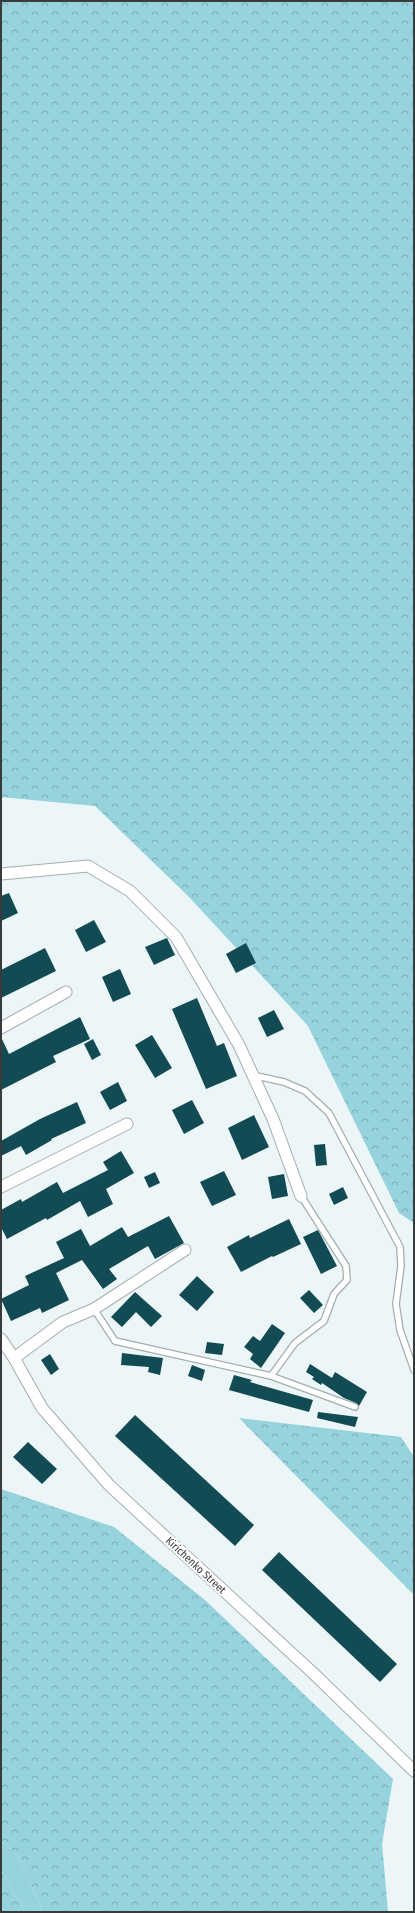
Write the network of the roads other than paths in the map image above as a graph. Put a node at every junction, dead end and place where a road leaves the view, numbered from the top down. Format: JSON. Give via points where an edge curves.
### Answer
{"nodes":[{"id":1,"x":1,"y":874,"type":"edge"},
{"id":2,"x":66,"y":992,"type":"dead end"},
{"id":3,"x":1,"y":1028,"type":"edge"},
{"id":4,"x":252,"y":1075,"type":"junction"},
{"id":5,"x":127,"y":1124,"type":"dead end"},
{"id":6,"x":1,"y":1187,"type":"edge"},
{"id":7,"x":301,"y":1196,"type":"joint"},
{"id":8,"x":185,"y":1250,"type":"dead end"},
{"id":9,"x":94,"y":1309,"type":"junction"},
{"id":10,"x":1,"y":1339,"type":"edge"},
{"id":11,"x":14,"y":1358,"type":"junction"},
{"id":12,"x":414,"y":1370,"type":"edge"},
{"id":13,"x":271,"y":1376,"type":"junction"},
{"id":14,"x":355,"y":1407,"type":"dead end"},
{"id":15,"x":414,"y":1771,"type":"edge"}],
"edges":[{"from":1,"to":4,"type":"street","via":[[88,866],[130,891],[176,937],[239,1046]]},
{"from":2,"to":3,"type":"street"},
{"from":4,"to":7,"type":"street","via":[[273,1119]]},
{"from":4,"to":12,"type":"lane","via":[[284,1082],[305,1091],[329,1113],[400,1247],[401,1266],[396,1304],[400,1330]]},
{"from":5,"to":6,"type":"street"},
{"from":7,"to":13,"type":"lane","via":[[346,1266],[347,1280],[334,1294],[324,1321],[295,1343]]},
{"from":8,"to":9,"type":"street"},
{"from":9,"to":11,"type":"street","via":[[63,1322]]},
{"from":9,"to":13,"type":"lane","via":[[115,1341]]},
{"from":10,"to":11,"type":"street","name":"Kirichenko Street"},
{"from":11,"to":15,"type":"street","name":"Kirichenko Street","via":[[42,1408],[109,1485],[313,1673]]},
{"from":13,"to":14,"type":"lane"}]}
